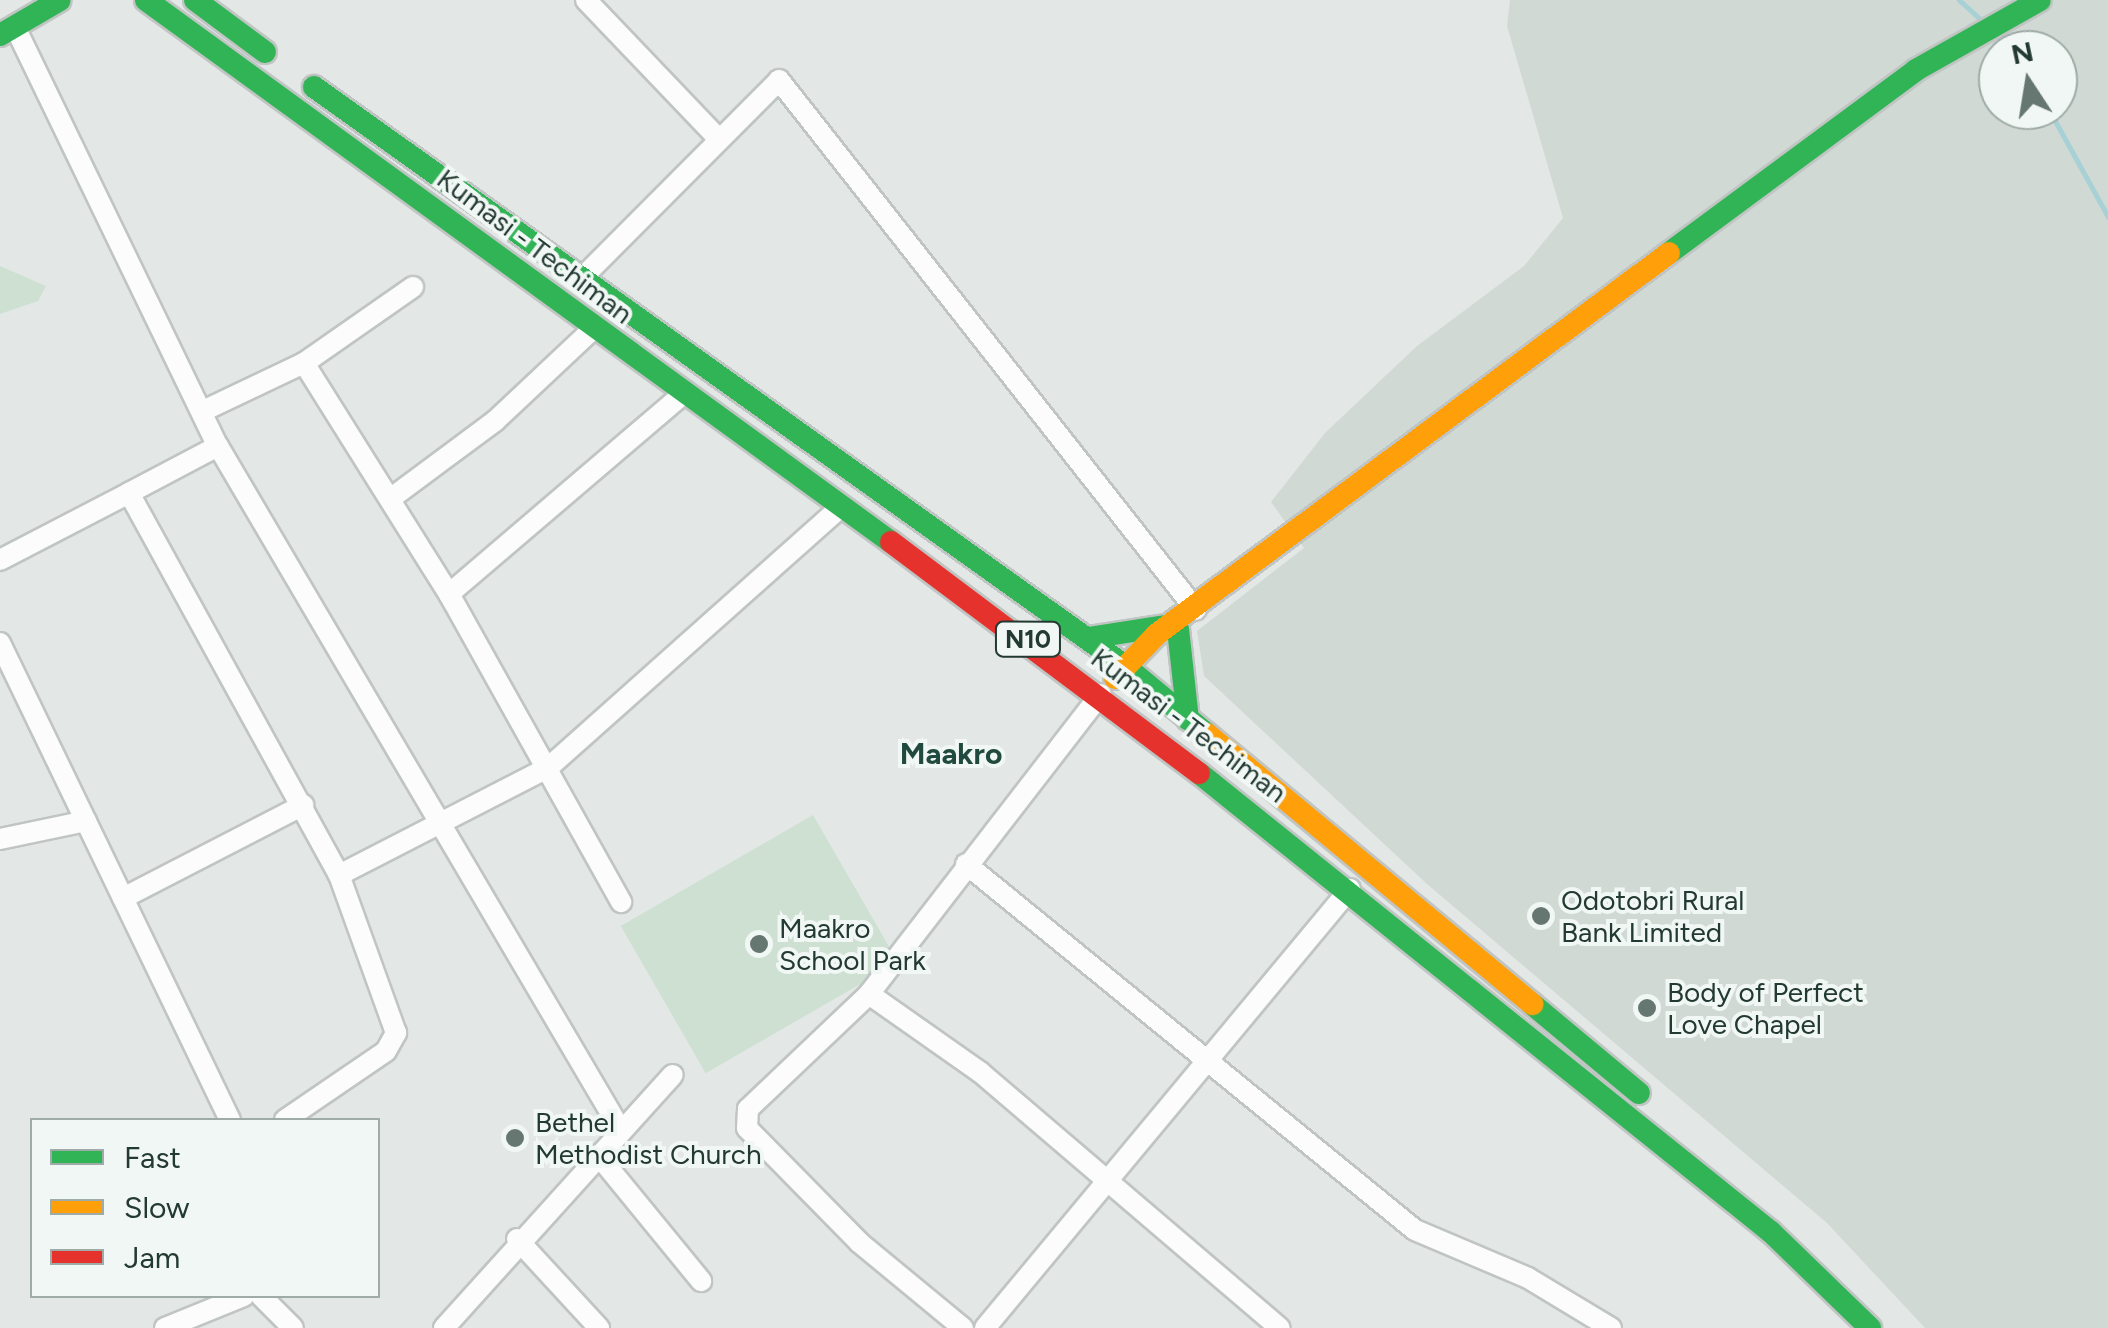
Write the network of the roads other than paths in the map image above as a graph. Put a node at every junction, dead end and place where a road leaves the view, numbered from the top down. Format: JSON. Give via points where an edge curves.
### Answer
{"nodes":[{"id":1,"x":60,"y":0,"type":"edge"},
{"id":2,"x":146,"y":0,"type":"edge"},
{"id":3,"x":195,"y":0,"type":"edge"},
{"id":4,"x":586,"y":0,"type":"edge"},
{"id":5,"x":2040,"y":0,"type":"edge"},
{"id":6,"x":8,"y":32,"type":"edge"},
{"id":7,"x":240,"y":35,"type":"junction"},
{"id":8,"x":225,"y":55,"type":"junction"},
{"id":9,"x":719,"y":139,"type":"junction"},
{"id":10,"x":585,"y":275,"type":"junction"},
{"id":11,"x":414,"y":287,"type":"dead end"},
{"id":12,"x":594,"y":329,"type":"junction"},
{"id":13,"x":304,"y":363,"type":"junction"},
{"id":14,"x":684,"y":393,"type":"junction"},
{"id":15,"x":205,"y":410,"type":"junction"},
{"id":16,"x":218,"y":446,"type":"junction"},
{"id":17,"x":129,"y":493,"type":"junction"},
{"id":18,"x":390,"y":499,"type":"junction"},
{"id":19,"x":840,"y":506,"type":"junction"},
{"id":20,"x":0,"y":560,"type":"edge"},
{"id":21,"x":450,"y":594,"type":"junction"},
{"id":22,"x":1182,"y":621,"type":"junction"},
{"id":23,"x":1088,"y":638,"type":"junction"},
{"id":24,"x":0,"y":643,"type":"edge"},
{"id":25,"x":1132,"y":672,"type":"junction"},
{"id":26,"x":1109,"y":700,"type":"junction"},
{"id":27,"x":1188,"y":719,"type":"junction"},
{"id":28,"x":549,"y":768,"type":"junction"},
{"id":29,"x":303,"y":805,"type":"junction"},
{"id":30,"x":86,"y":821,"type":"junction"},
{"id":31,"x":442,"y":823,"type":"junction"},
{"id":32,"x":0,"y":839,"type":"edge"},
{"id":33,"x":966,"y":864,"type":"junction"},
{"id":34,"x":339,"y":875,"type":"junction"},
{"id":35,"x":1350,"y":889,"type":"junction"},
{"id":36,"x":124,"y":898,"type":"junction"},
{"id":37,"x":621,"y":902,"type":"dead end"},
{"id":38,"x":869,"y":994,"type":"junction"},
{"id":39,"x":1211,"y":1063,"type":"junction"},
{"id":40,"x":673,"y":1075,"type":"dead end"},
{"id":41,"x":229,"y":1118,"type":"edge"},
{"id":42,"x":288,"y":1118,"type":"edge"},
{"id":43,"x":619,"y":1127,"type":"junction"},
{"id":44,"x":598,"y":1155,"type":"junction"},
{"id":45,"x":1108,"y":1184,"type":"junction"},
{"id":46,"x":517,"y":1239,"type":"junction"},
{"id":47,"x":701,"y":1281,"type":"dead end"},
{"id":48,"x":239,"y":1298,"type":"edge"},
{"id":49,"x":263,"y":1298,"type":"edge"},
{"id":50,"x":1857,"y":1322,"type":"edge"},
{"id":51,"x":1266,"y":1324,"type":"edge"},
{"id":52,"x":165,"y":1328,"type":"edge"},
{"id":53,"x":294,"y":1328,"type":"edge"},
{"id":54,"x":444,"y":1328,"type":"edge"},
{"id":55,"x":599,"y":1328,"type":"edge"},
{"id":56,"x":963,"y":1328,"type":"edge"},
{"id":57,"x":985,"y":1328,"type":"edge"},
{"id":58,"x":1612,"y":1328,"type":"edge"},
{"id":59,"x":1901,"y":1328,"type":"edge"}],
"edges":[{"from":1,"to":6,"type":"main road"},
{"from":2,"to":8,"type":"main road","name":"Kumasi - Techiman","number":"N10"},
{"from":3,"to":7,"type":"main road","number":"N10"},
{"from":4,"to":9,"type":"street"},
{"from":5,"to":22,"type":"main road","via":[[1965,40]]},
{"from":6,"to":15,"type":"street"},
{"from":7,"to":8,"type":"main road"},
{"from":7,"to":10,"type":"main road","number":"N10"},
{"from":8,"to":12,"type":"main road","name":"Kumasi - Techiman","number":"N10"},
{"from":9,"to":10,"type":"street"},
{"from":9,"to":22,"type":"street","via":[[779,80],[795,90]]},
{"from":10,"to":23,"type":"main road","number":"N10"},
{"from":11,"to":13,"type":"street"},
{"from":12,"to":14,"type":"main road","name":"Kumasi - Techiman","number":"N10"},
{"from":12,"to":18,"type":"street","via":[[495,421]]},
{"from":13,"to":15,"type":"street"},
{"from":13,"to":18,"type":"street"},
{"from":14,"to":19,"type":"main road","name":"Kumasi - Techiman","number":"N10"},
{"from":14,"to":21,"type":"street"},
{"from":15,"to":16,"type":"street"},
{"from":16,"to":17,"type":"street"},
{"from":16,"to":31,"type":"street"},
{"from":17,"to":20,"type":"street"},
{"from":17,"to":29,"type":"street"},
{"from":18,"to":21,"type":"street"},
{"from":19,"to":26,"type":"main road","name":"Kumasi - Techiman","number":"N10"},
{"from":19,"to":28,"type":"street"},
{"from":21,"to":28,"type":"street"},
{"from":22,"to":23,"type":"main road"},
{"from":22,"to":25,"type":"main road"},
{"from":22,"to":27,"type":"main road"},
{"from":23,"to":25,"type":"main road","number":"N10"},
{"from":24,"to":30,"type":"street"},
{"from":25,"to":26,"type":"main road"},
{"from":25,"to":27,"type":"main road","number":"N10"},
{"from":26,"to":33,"type":"street"},
{"from":26,"to":35,"type":"main road","name":"Kumasi - Techiman","number":"N10"},
{"from":27,"to":59,"type":"main road","number":"N10","via":[[1819,1243]]},
{"from":28,"to":31,"type":"street"},
{"from":28,"to":37,"type":"street"},
{"from":29,"to":34,"type":"street"},
{"from":29,"to":36,"type":"street"},
{"from":30,"to":32,"type":"street"},
{"from":30,"to":36,"type":"street"},
{"from":31,"to":34,"type":"street"},
{"from":31,"to":43,"type":"street"},
{"from":33,"to":38,"type":"street"},
{"from":33,"to":39,"type":"street"},
{"from":34,"to":42,"type":"street","via":[[396,1033],[386,1051]]},
{"from":35,"to":39,"type":"street"},
{"from":35,"to":50,"type":"main road","name":"Kumasi - Techiman","number":"N10"},
{"from":36,"to":41,"type":"street"},
{"from":38,"to":45,"type":"street","via":[[980,1072]]},
{"from":38,"to":56,"type":"street","via":[[748,1109],[747,1128],[860,1243]]},
{"from":39,"to":45,"type":"street"},
{"from":39,"to":58,"type":"street","via":[[1415,1230],[1528,1278]]},
{"from":40,"to":43,"type":"street"},
{"from":43,"to":44,"type":"street"},
{"from":44,"to":46,"type":"street"},
{"from":44,"to":47,"type":"street"},
{"from":45,"to":51,"type":"street"},
{"from":45,"to":57,"type":"street"},
{"from":46,"to":54,"type":"street"},
{"from":46,"to":55,"type":"street"},
{"from":48,"to":52,"type":"street"},
{"from":49,"to":53,"type":"street"}]}
